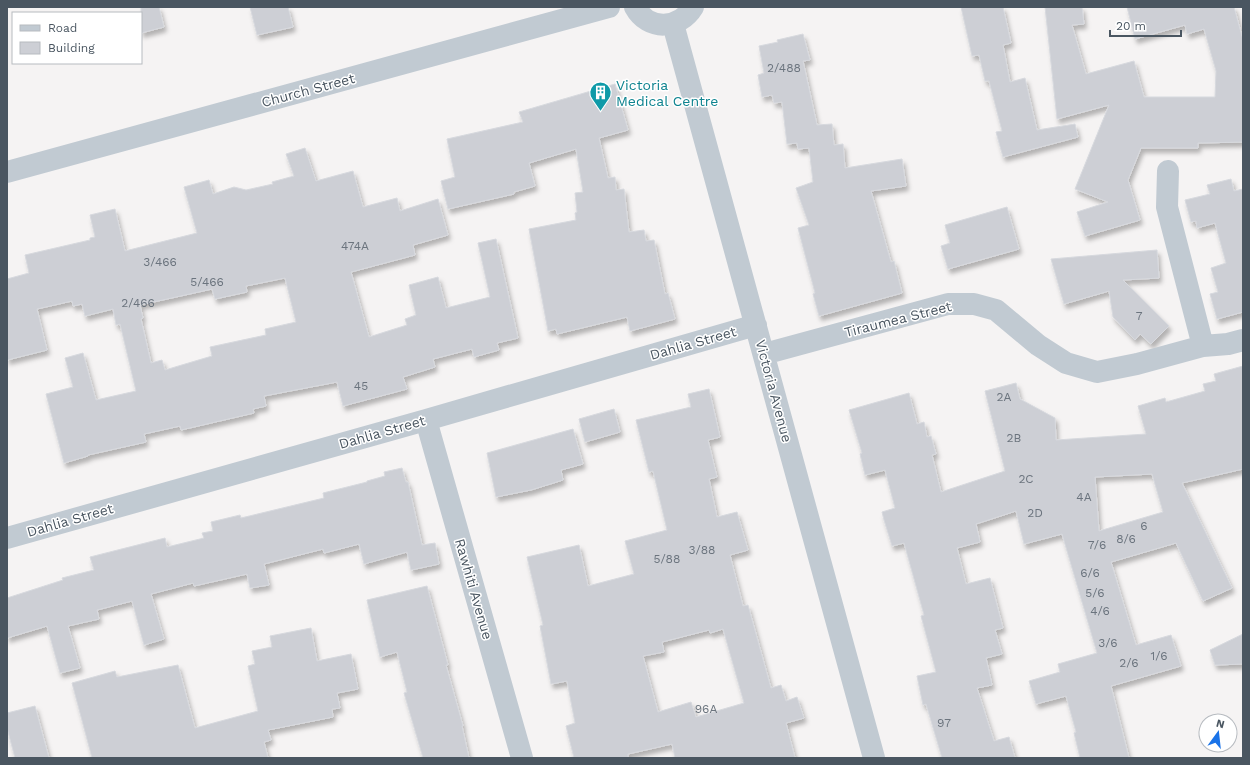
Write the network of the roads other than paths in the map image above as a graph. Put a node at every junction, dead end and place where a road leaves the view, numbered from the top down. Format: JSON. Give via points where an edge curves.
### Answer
{"nodes":[{"id":1,"x":609,"y":7,"type":"edge"},
{"id":2,"x":635,"y":7,"type":"edge"},
{"id":3,"x":693,"y":7,"type":"edge"},
{"id":4,"x":673,"y":24,"type":"junction"},
{"id":5,"x":1168,"y":171,"type":"dead end"},
{"id":6,"x":7,"y":172,"type":"edge"},
{"id":7,"x":756,"y":325,"type":"junction"},
{"id":8,"x":1243,"y":340,"type":"edge"},
{"id":9,"x":1203,"y":346,"type":"junction"},
{"id":10,"x":764,"y":354,"type":"junction"},
{"id":11,"x":426,"y":420,"type":"junction"},
{"id":12,"x":7,"y":538,"type":"edge"},
{"id":13,"x":522,"y":758,"type":"edge"},
{"id":14,"x":874,"y":758,"type":"edge"}],
"edges":[{"from":1,"to":6,"type":"street","name":"Church Street"},
{"from":2,"to":4,"type":"street","via":[[645,19],[663,25]]},
{"from":3,"to":4,"type":"street","via":[[682,20]]},
{"from":4,"to":7,"type":"street","name":"Victoria Avenue"},
{"from":5,"to":9,"type":"street","via":[[1167,207]]},
{"from":7,"to":10,"type":"street","name":"Victoria Avenue"},
{"from":7,"to":11,"type":"street","name":"Dahlia Street"},
{"from":8,"to":9,"type":"street","name":"Tiraumea Street"},
{"from":9,"to":10,"type":"street","name":"Tiraumea Street","via":[[1097,372],[1066,363],[1038,346],[996,310],[974,304],[948,304]]},
{"from":10,"to":14,"type":"street","name":"Victoria Avenue"},
{"from":11,"to":12,"type":"street","name":"Dahlia Street"},
{"from":11,"to":13,"type":"street","name":"Rawhiti Avenue"}]}
